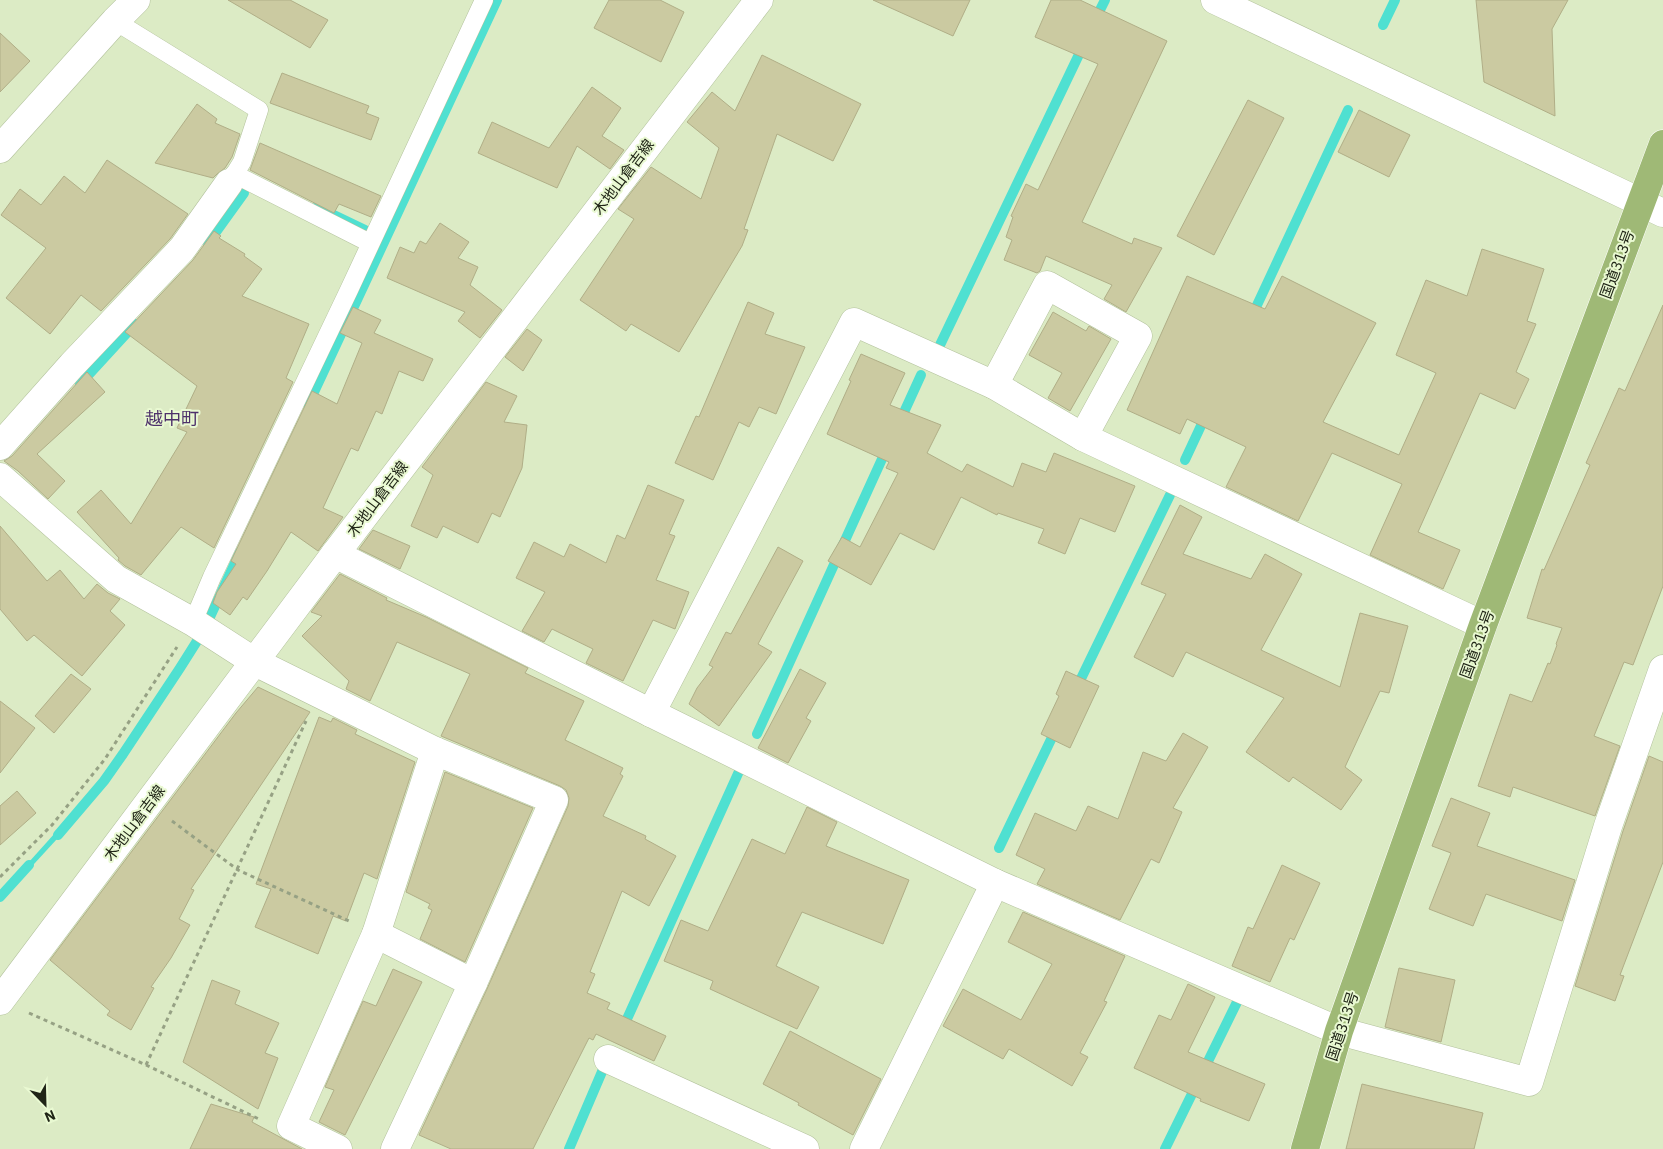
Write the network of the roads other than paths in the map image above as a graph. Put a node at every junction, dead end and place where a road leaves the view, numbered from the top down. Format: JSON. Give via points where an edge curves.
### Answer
{"nodes":[{"id":1,"x":136,"y":0,"type":"edge"},
{"id":2,"x":484,"y":0,"type":"edge"},
{"id":3,"x":759,"y":0,"type":"edge"},
{"id":4,"x":1216,"y":0,"type":"edge"},
{"id":5,"x":116,"y":20,"type":"junction"},
{"id":6,"x":1663,"y":144,"type":"edge"},
{"id":7,"x":0,"y":149,"type":"edge"},
{"id":8,"x":232,"y":179,"type":"junction"},
{"id":9,"x":1652,"y":208,"type":"edge"},
{"id":10,"x":370,"y":243,"type":"junction"},
{"id":11,"x":994,"y":385,"type":"junction"},
{"id":12,"x":1083,"y":437,"type":"junction"},
{"id":13,"x":0,"y":446,"type":"edge"},
{"id":14,"x":0,"y":477,"type":"edge"},
{"id":15,"x":335,"y":554,"type":"junction"},
{"id":16,"x":1483,"y":625,"type":"junction"},
{"id":17,"x":187,"y":631,"type":"junction"},
{"id":18,"x":255,"y":662,"type":"junction"},
{"id":19,"x":1663,"y":669,"type":"edge"},
{"id":20,"x":651,"y":713,"type":"junction"},
{"id":21,"x":435,"y":751,"type":"junction"},
{"id":22,"x":995,"y":883,"type":"junction"},
{"id":23,"x":365,"y":929,"type":"junction"},
{"id":24,"x":473,"y":983,"type":"junction"},
{"id":25,"x":0,"y":1001,"type":"edge"},
{"id":26,"x":1339,"y":1031,"type":"junction"},
{"id":27,"x":608,"y":1059,"type":"dead end"},
{"id":28,"x":338,"y":1149,"type":"edge"},
{"id":29,"x":395,"y":1149,"type":"edge"},
{"id":30,"x":805,"y":1149,"type":"edge"},
{"id":31,"x":864,"y":1149,"type":"edge"},
{"id":32,"x":1305,"y":1149,"type":"edge"}],
"edges":[{"from":1,"to":5,"type":"street"},
{"from":2,"to":10,"type":"lane"},
{"from":3,"to":15,"type":"street","name":"木地山倉吉線"},
{"from":4,"to":9,"type":"street"},
{"from":5,"to":7,"type":"street"},
{"from":5,"to":8,"type":"lane","via":[[259,110],[242,162]]},
{"from":6,"to":9,"type":"highway","name":"国道313号"},
{"from":8,"to":10,"type":"lane"},
{"from":8,"to":13,"type":"street","via":[[182,249]]},
{"from":9,"to":16,"type":"highway","name":"国道313号"},
{"from":10,"to":17,"type":"lane"},
{"from":11,"to":12,"type":"street"},
{"from":11,"to":12,"type":"street","via":[[1047,285],[1138,336]]},
{"from":11,"to":20,"type":"street","via":[[854,322]]},
{"from":12,"to":16,"type":"street"},
{"from":14,"to":17,"type":"street","via":[[116,579]]},
{"from":15,"to":18,"type":"street","name":"木地山倉吉線"},
{"from":15,"to":20,"type":"street"},
{"from":16,"to":26,"type":"highway","name":"国道313号"},
{"from":17,"to":18,"type":"street"},
{"from":18,"to":21,"type":"street"},
{"from":18,"to":25,"type":"street","name":"木地山倉吉線"},
{"from":19,"to":26,"type":"street","via":[[1608,826],[1529,1082]]},
{"from":20,"to":22,"type":"street"},
{"from":21,"to":23,"type":"street"},
{"from":21,"to":24,"type":"street","via":[[554,800]]},
{"from":22,"to":26,"type":"street"},
{"from":22,"to":31,"type":"street"},
{"from":23,"to":24,"type":"street"},
{"from":23,"to":28,"type":"street","via":[[290,1126]]},
{"from":24,"to":29,"type":"street"},
{"from":26,"to":32,"type":"highway","name":"国道313号"},
{"from":27,"to":30,"type":"street"}]}
